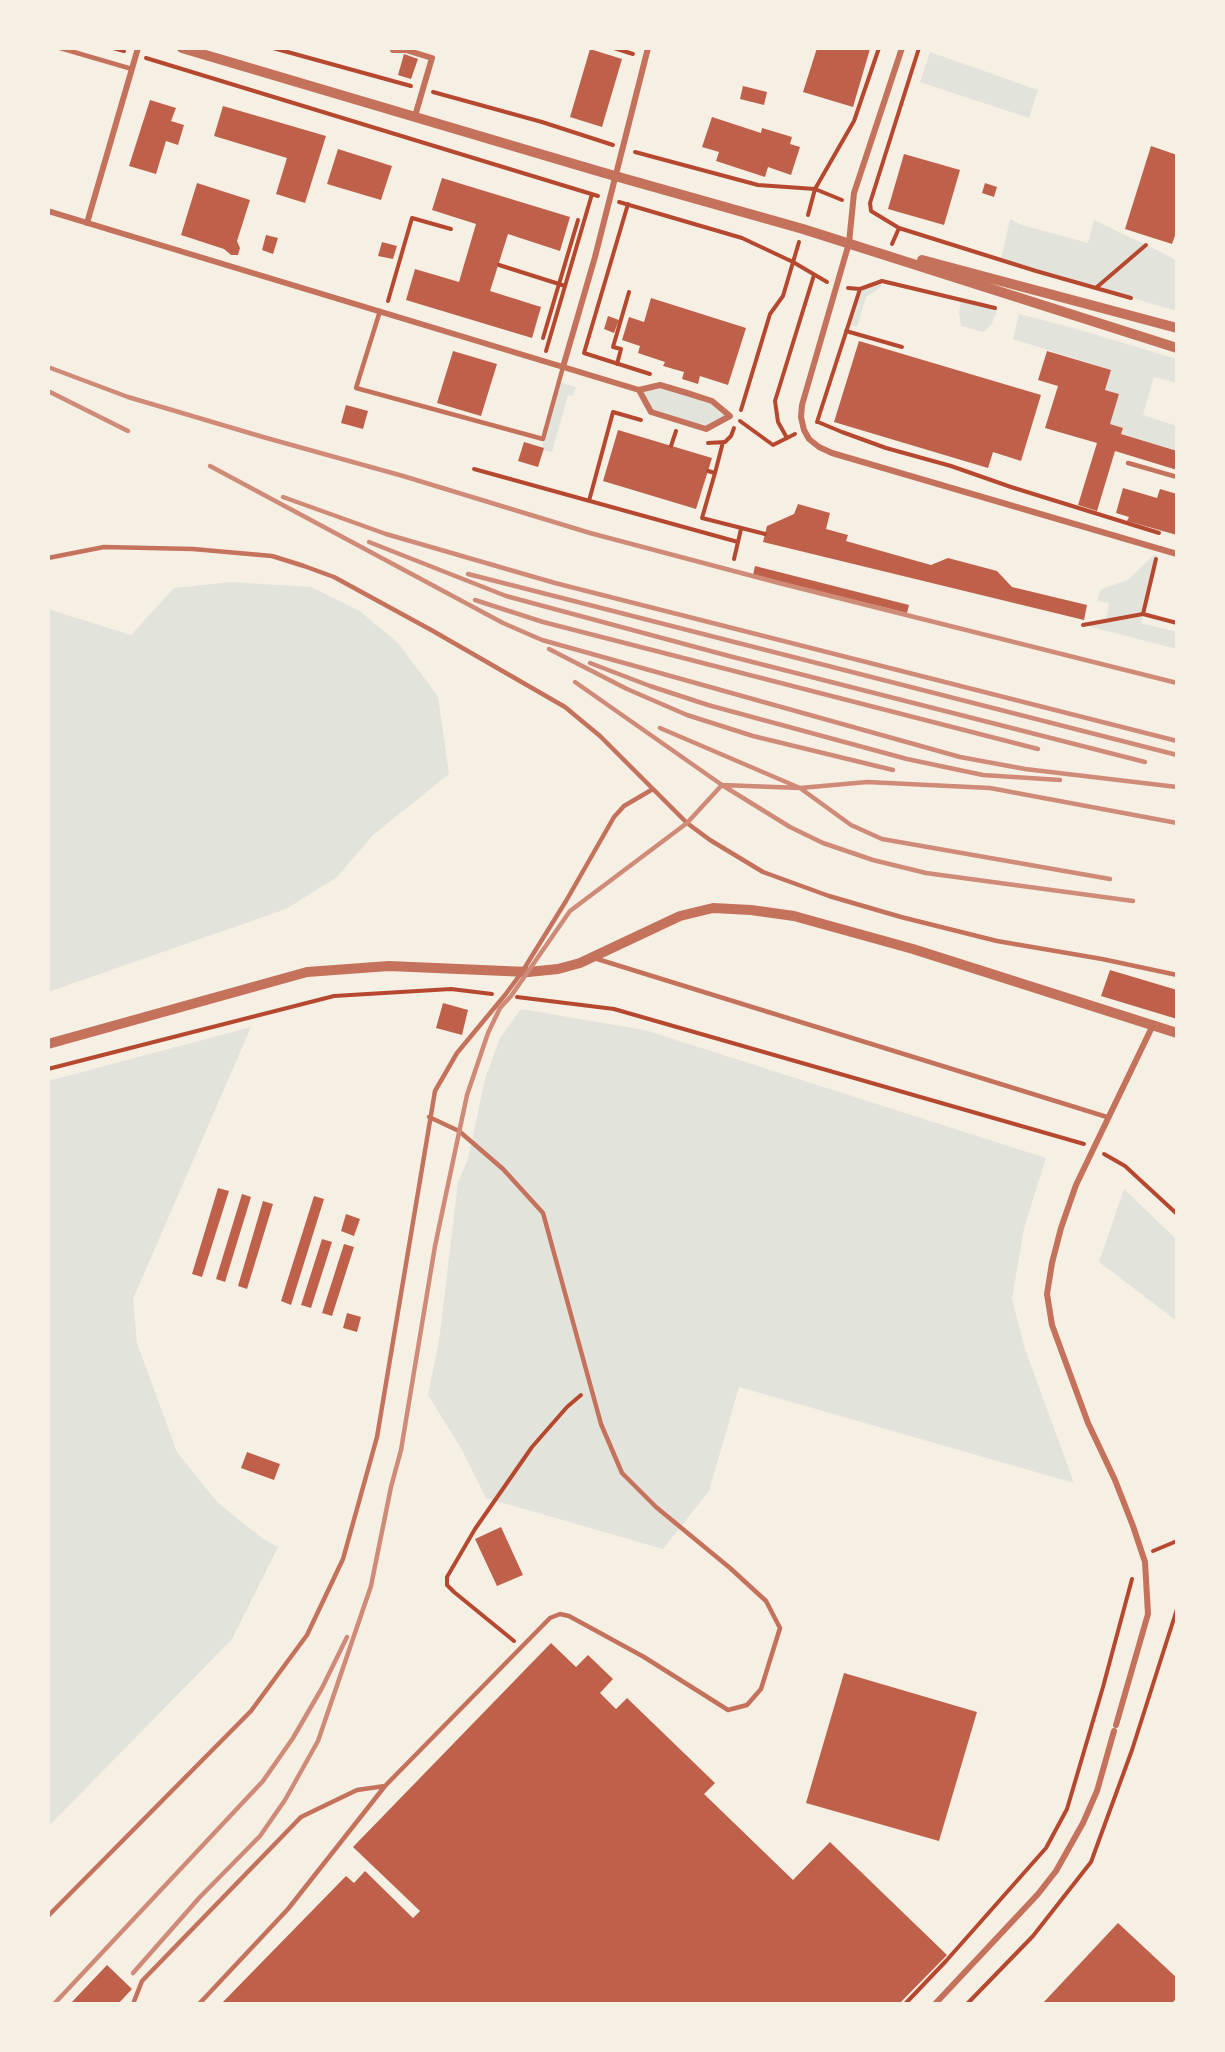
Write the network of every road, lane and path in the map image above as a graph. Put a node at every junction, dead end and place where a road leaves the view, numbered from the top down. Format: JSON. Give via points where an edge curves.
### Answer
{"nodes":[{"id":1,"x":60,"y":48,"type":"edge"},
{"id":2,"x":113,"y":48,"type":"edge"},
{"id":3,"x":182,"y":48,"type":"edge"},
{"id":4,"x":273,"y":48,"type":"edge"},
{"id":5,"x":393,"y":48,"type":"edge"},
{"id":6,"x":614,"y":48,"type":"edge"},
{"id":7,"x":648,"y":48,"type":"edge"},
{"id":8,"x":879,"y":48,"type":"edge"},
{"id":9,"x":902,"y":48,"type":"edge"},
{"id":10,"x":919,"y":48,"type":"edge"},
{"id":11,"x":137,"y":51,"type":"edge"},
{"id":12,"x":645,"y":57,"type":"junction"},
{"id":13,"x":132,"y":69,"type":"junction"},
{"id":14,"x":423,"y":89,"type":"junction"},
{"id":15,"x":415,"y":116,"type":"junction"},
{"id":16,"x":622,"y":148,"type":"junction"},
{"id":17,"x":615,"y":176,"type":"junction"},
{"id":18,"x":592,"y":194,"type":"junction"},
{"id":19,"x":609,"y":199,"type":"junction"},
{"id":20,"x":628,"y":204,"type":"junction"},
{"id":21,"x":48,"y":211,"type":"edge"},
{"id":22,"x":578,"y":220,"type":"dead end"},
{"id":23,"x":87,"y":223,"type":"junction"},
{"id":24,"x":451,"y":229,"type":"dead end"},
{"id":25,"x":849,"y":243,"type":"junction"},
{"id":26,"x":1146,"y":244,"type":"dead end"},
{"id":27,"x":499,"y":264,"type":"dead end"},
{"id":28,"x":814,"y":275,"type":"dead end"},
{"id":29,"x":882,"y":281,"type":"dead end"},
{"id":30,"x":559,"y":284,"type":"junction"},
{"id":31,"x":565,"y":286,"type":"junction"},
{"id":32,"x":1096,"y":288,"type":"junction"},
{"id":33,"x":629,"y":292,"type":"dead end"},
{"id":34,"x":380,"y":299,"type":"dead end"},
{"id":35,"x":1137,"y":299,"type":"dead end"},
{"id":36,"x":380,"y":311,"type":"junction"},
{"id":37,"x":1177,"y":328,"type":"edge"},
{"id":38,"x":846,"y":331,"type":"junction"},
{"id":39,"x":543,"y":338,"type":"dead end"},
{"id":40,"x":535,"y":347,"type":"dead end"},
{"id":41,"x":902,"y":347,"type":"dead end"},
{"id":42,"x":1177,"y":348,"type":"edge"},
{"id":43,"x":617,"y":364,"type":"junction"},
{"id":44,"x":563,"y":367,"type":"junction"},
{"id":45,"x":658,"y":377,"type":"dead end"},
{"id":46,"x":639,"y":390,"type":"junction"},
{"id":47,"x":733,"y":400,"type":"dead end"},
{"id":48,"x":738,"y":419,"type":"dead end"},
{"id":49,"x":642,"y":421,"type":"dead end"},
{"id":50,"x":675,"y":432,"type":"dead end"},
{"id":51,"x":723,"y":442,"type":"dead end"},
{"id":52,"x":671,"y":446,"type":"dead end"},
{"id":53,"x":600,"y":461,"type":"junction"},
{"id":54,"x":1128,"y":463,"type":"dead end"},
{"id":55,"x":608,"y":464,"type":"dead end"},
{"id":56,"x":474,"y":469,"type":"dead end"},
{"id":57,"x":708,"y":471,"type":"dead end"},
{"id":58,"x":715,"y":473,"type":"junction"},
{"id":59,"x":1177,"y":477,"type":"edge"},
{"id":60,"x":589,"y":501,"type":"junction"},
{"id":61,"x":741,"y":528,"type":"junction"},
{"id":62,"x":765,"y":534,"type":"dead end"},
{"id":63,"x":1162,"y":534,"type":"dead end"},
{"id":64,"x":738,"y":542,"type":"junction"},
{"id":65,"x":1158,"y":548,"type":"junction"},
{"id":66,"x":1177,"y":554,"type":"edge"},
{"id":67,"x":48,"y":558,"type":"edge"},
{"id":68,"x":734,"y":559,"type":"dead end"},
{"id":69,"x":1143,"y":614,"type":"junction"},
{"id":70,"x":1177,"y":623,"type":"edge"},
{"id":71,"x":1083,"y":625,"type":"dead end"},
{"id":72,"x":652,"y":789,"type":"junction"},
{"id":73,"x":591,"y":957,"type":"junction"},
{"id":74,"x":522,"y":972,"type":"junction"},
{"id":75,"x":1177,"y":975,"type":"edge"},
{"id":76,"x":505,"y":995,"type":"junction"},
{"id":77,"x":1153,"y":1025,"type":"junction"},
{"id":78,"x":1177,"y":1033,"type":"edge"},
{"id":79,"x":48,"y":1044,"type":"edge"},
{"id":80,"x":48,"y":1069,"type":"edge"},
{"id":81,"x":429,"y":1117,"type":"junction"},
{"id":82,"x":1107,"y":1117,"type":"junction"},
{"id":83,"x":1093,"y":1147,"type":"junction"},
{"id":84,"x":1177,"y":1214,"type":"edge"},
{"id":85,"x":590,"y":1386,"type":"junction"},
{"id":86,"x":1177,"y":1541,"type":"edge"},
{"id":87,"x":1143,"y":1558,"type":"junction"},
{"id":88,"x":522,"y":1648,"type":"junction"},
{"id":89,"x":385,"y":1786,"type":"junction"},
{"id":90,"x":48,"y":1916,"type":"edge"},
{"id":91,"x":133,"y":2004,"type":"edge"},
{"id":92,"x":199,"y":2004,"type":"edge"},
{"id":93,"x":905,"y":2004,"type":"edge"},
{"id":94,"x":935,"y":2004,"type":"edge"}],
"edges":[{"from":1,"to":13,"type":"lane"},
{"from":2,"to":11,"type":"path"},
{"from":3,"to":15,"type":"street"},
{"from":4,"to":14,"type":"path"},
{"from":5,"to":14,"type":"street","via":[[432,58]]},
{"from":6,"to":12,"type":"path"},
{"from":7,"to":12,"type":"street"},
{"from":8,"to":16,"type":"path","via":[[854,121],[815,189],[758,185]]},
{"from":9,"to":25,"type":"street","via":[[855,193]]},
{"from":10,"to":32,"type":"path","via":[[870,203],[871,211],[899,228]]},
{"from":11,"to":13,"type":"street"},
{"from":11,"to":18,"type":"path"},
{"from":12,"to":16,"type":"street"},
{"from":13,"to":23,"type":"street"},
{"from":14,"to":15,"type":"street"},
{"from":14,"to":16,"type":"path"},
{"from":15,"to":17,"type":"street"},
{"from":16,"to":17,"type":"street"},
{"from":17,"to":19,"type":"street"},
{"from":17,"to":25,"type":"street"},
{"from":18,"to":19,"type":"path"},
{"from":18,"to":31,"type":"path"},
{"from":19,"to":20,"type":"path"},
{"from":19,"to":44,"type":"street"},
{"from":20,"to":43,"type":"path","via":[[584,353]]},
{"from":20,"to":47,"type":"path","via":[[742,238],[793,262],[783,296],[770,314],[742,403]]},
{"from":21,"to":23,"type":"street"},
{"from":22,"to":30,"type":"path"},
{"from":23,"to":36,"type":"street"},
{"from":24,"to":34,"type":"path","via":[[412,218],[388,302]]},
{"from":25,"to":37,"type":"street"},
{"from":25,"to":42,"type":"street"},
{"from":25,"to":65,"type":"street","via":[[802,405],[801,417],[809,440],[832,453]]},
{"from":26,"to":32,"type":"path"},
{"from":27,"to":30,"type":"path"},
{"from":28,"to":48,"type":"path","via":[[775,401],[778,422],[787,438],[773,445]]},
{"from":29,"to":38,"type":"path","via":[[860,289]]},
{"from":30,"to":31,"type":"path"},
{"from":30,"to":39,"type":"path"},
{"from":31,"to":40,"type":"path","via":[[546,351]]},
{"from":32,"to":35,"type":"path"},
{"from":33,"to":43,"type":"path","via":[[613,347],[621,349]]},
{"from":36,"to":44,"type":"street"},
{"from":36,"to":44,"type":"lane","via":[[356,388],[543,439]]},
{"from":38,"to":41,"type":"path"},
{"from":38,"to":63,"type":"path","via":[[818,422],[886,448]]},
{"from":43,"to":45,"type":"path"},
{"from":44,"to":46,"type":"street"},
{"from":46,"to":46,"type":"street","via":[[660,385],[712,401],[730,416],[706,429],[651,412]]},
{"from":49,"to":53,"type":"path","via":[[613,412]]},
{"from":50,"to":52,"type":"path"},
{"from":51,"to":58,"type":"path"},
{"from":53,"to":55,"type":"path"},
{"from":53,"to":60,"type":"path"},
{"from":54,"to":59,"type":"lane"},
{"from":56,"to":60,"type":"path"},
{"from":57,"to":58,"type":"path"},
{"from":58,"to":61,"type":"path","via":[[702,518]]},
{"from":60,"to":64,"type":"path"},
{"from":61,"to":62,"type":"path"},
{"from":61,"to":64,"type":"path"},
{"from":64,"to":68,"type":"path"},
{"from":65,"to":66,"type":"street"},
{"from":65,"to":69,"type":"path"},
{"from":67,"to":72,"type":"lane","via":[[104,547],[193,549],[272,556],[334,577],[565,707]]},
{"from":69,"to":70,"type":"path"},
{"from":69,"to":71,"type":"path"},
{"from":72,"to":74,"type":"lane","via":[[614,817]]},
{"from":72,"to":75,"type":"lane","via":[[687,823],[728,851],[763,872],[829,896],[997,941]]},
{"from":73,"to":74,"type":"street","via":[[554,970]]},
{"from":73,"to":77,"type":"street","via":[[680,916],[713,908],[794,915]]},
{"from":73,"to":82,"type":"lane"},
{"from":74,"to":76,"type":"lane"},
{"from":74,"to":79,"type":"street","via":[[389,966],[307,972]]},
{"from":76,"to":80,"type":"path","via":[[452,989],[334,996]]},
{"from":76,"to":81,"type":"lane","via":[[457,1053],[435,1091]]},
{"from":76,"to":83,"type":"path","via":[[614,1009]]},
{"from":77,"to":78,"type":"street"},
{"from":77,"to":82,"type":"street"},
{"from":81,"to":85,"type":"lane","via":[[459,1131],[503,1169],[543,1213]]},
{"from":81,"to":90,"type":"lane","via":[[377,1437],[343,1558],[307,1635],[251,1711]]},
{"from":82,"to":83,"type":"street"},
{"from":83,"to":84,"type":"path","via":[[1125,1166]]},
{"from":83,"to":87,"type":"street","via":[[1061,1228],[1047,1294],[1052,1325]]},
{"from":85,"to":88,"type":"path","via":[[532,1447],[447,1577],[447,1585],[454,1592]]},
{"from":85,"to":88,"type":"lane","via":[[622,1473],[766,1601],[780,1628],[761,1689],[747,1705],[728,1710],[569,1616],[550,1618]]},
{"from":86,"to":87,"type":"path"},
{"from":87,"to":93,"type":"path","via":[[1136,1562],[1067,1809],[1046,1848]]},
{"from":87,"to":94,"type":"street","via":[[1148,1614],[1097,1791],[1083,1823],[1038,1894]]},
{"from":88,"to":89,"type":"lane"},
{"from":89,"to":91,"type":"lane","via":[[357,1790],[301,1817],[142,1981]]},
{"from":89,"to":92,"type":"lane","via":[[288,1909]]}]}
